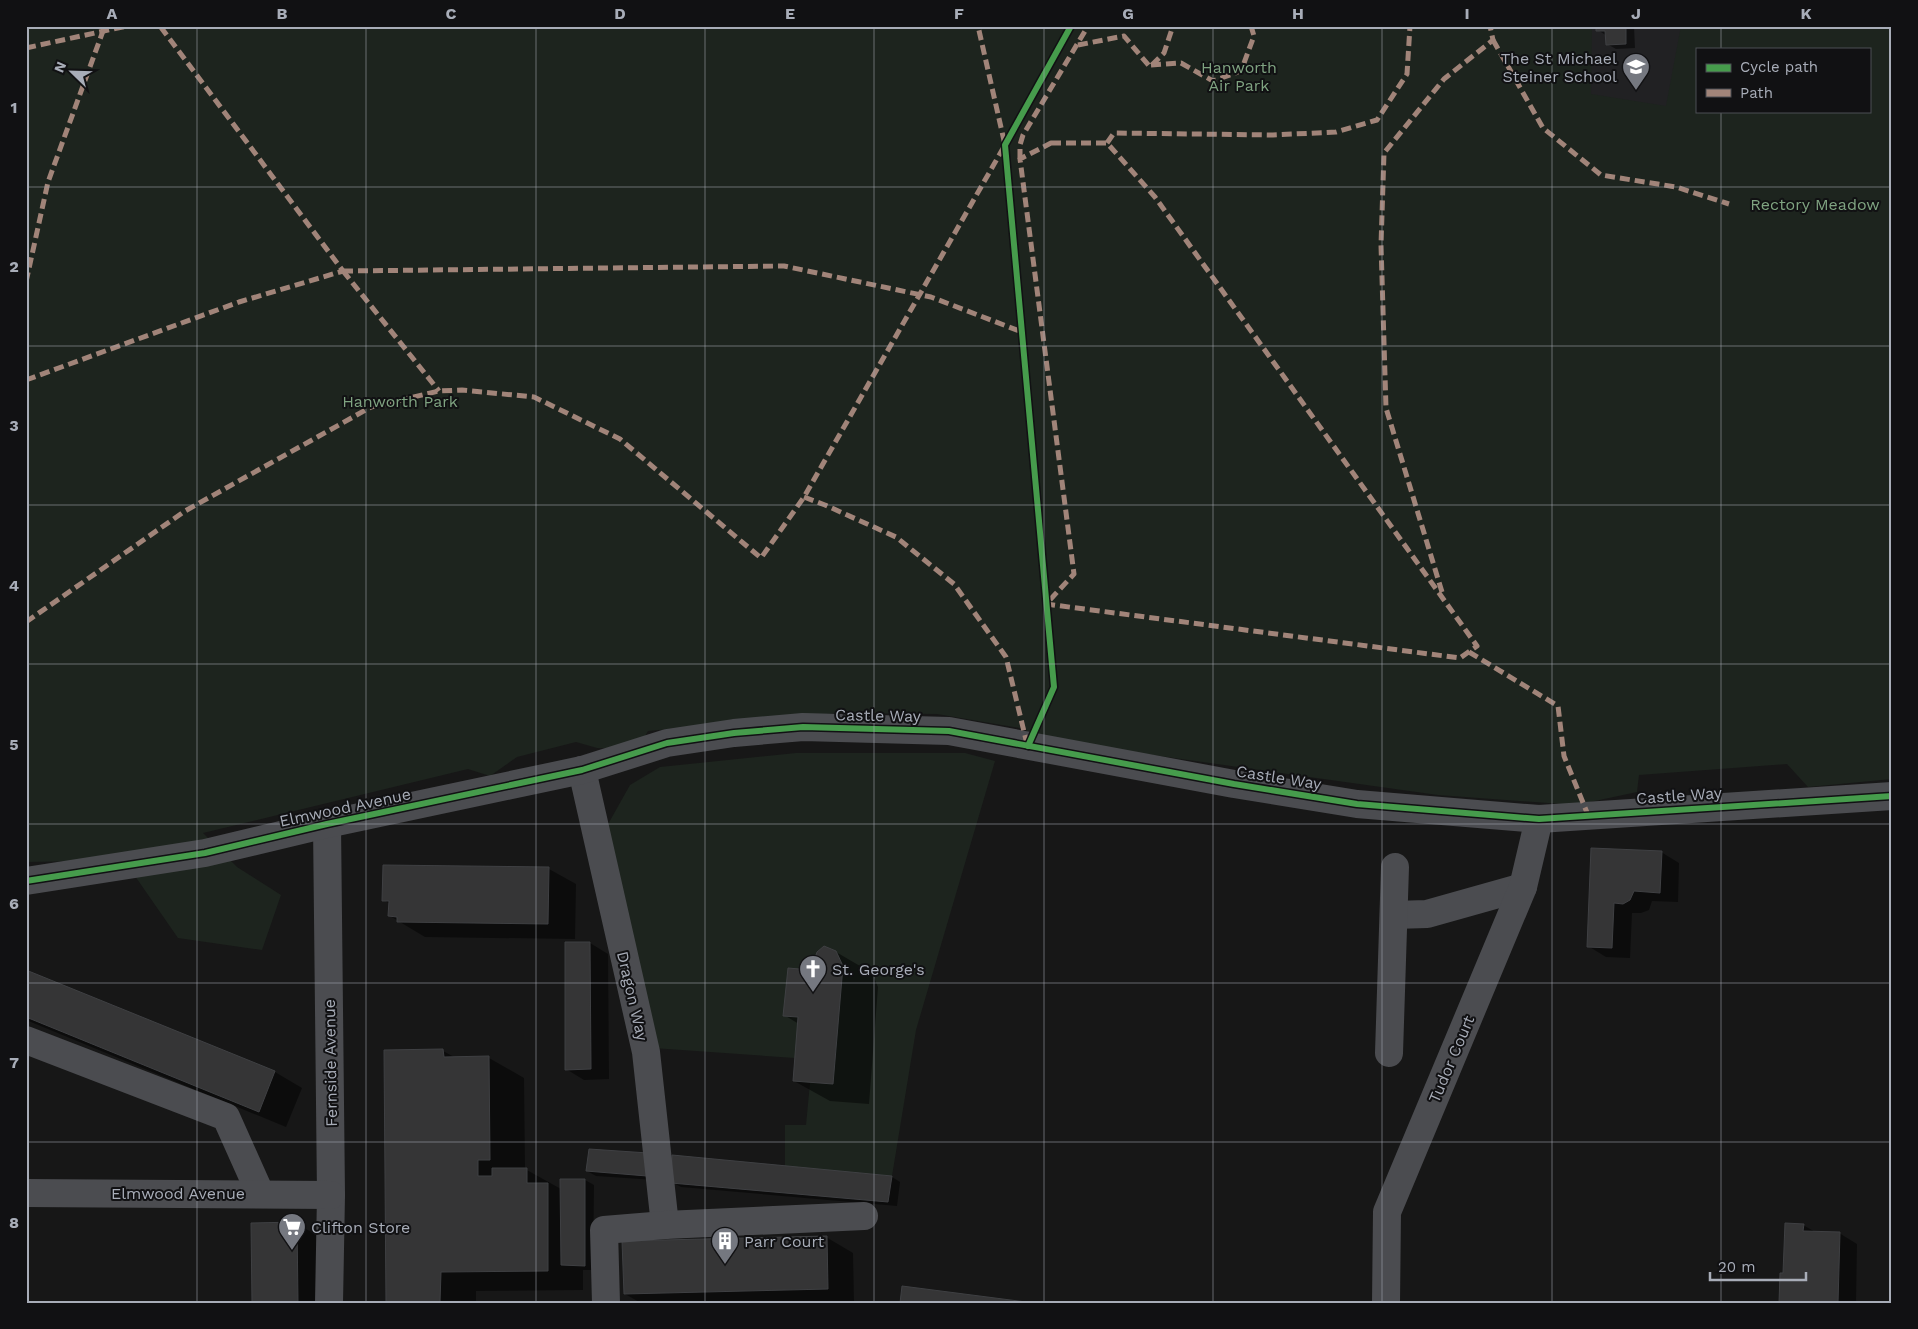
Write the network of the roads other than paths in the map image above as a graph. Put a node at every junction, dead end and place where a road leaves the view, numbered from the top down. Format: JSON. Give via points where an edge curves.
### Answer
{"nodes":[{"id":1,"x":667,"y":743,"type":"joint"},
{"id":2,"x":582,"y":770,"type":"junction"},
{"id":3,"x":1892,"y":796,"type":"edge"},
{"id":4,"x":1539,"y":819,"type":"junction"},
{"id":5,"x":327,"y":824,"type":"junction"},
{"id":6,"x":1395,"y":867,"type":"dead end"},
{"id":7,"x":26,"y":881,"type":"edge"},
{"id":8,"x":1523,"y":887,"type":"junction"},
{"id":9,"x":1394,"y":915,"type":"junction"},
{"id":10,"x":26,"y":1040,"type":"edge"},
{"id":11,"x":1389,"y":1053,"type":"dead end"},
{"id":12,"x":26,"y":1193,"type":"edge"},
{"id":13,"x":260,"y":1193,"type":"junction"},
{"id":14,"x":331,"y":1194,"type":"junction"},
{"id":15,"x":864,"y":1216,"type":"dead end"},
{"id":16,"x":665,"y":1225,"type":"junction"},
{"id":17,"x":329,"y":1303,"type":"edge"},
{"id":18,"x":606,"y":1303,"type":"edge"},
{"id":19,"x":1386,"y":1303,"type":"edge"}],
"edges":[{"from":1,"to":2,"type":"street","name":"Elmwood Avenue"},
{"from":1,"to":4,"type":"street","name":"Castle Way","via":[[734,733],[803,728],[949,731],[1357,804]]},
{"from":2,"to":5,"type":"street","name":"Elmwood Avenue"},
{"from":2,"to":16,"type":"street","name":"Dragon Way","via":[[646,1052]]},
{"from":3,"to":4,"type":"street","name":"Castle Way"},
{"from":4,"to":8,"type":"street","name":"Tudor Court"},
{"from":5,"to":7,"type":"street","name":"Elmwood Avenue","via":[[205,853]]},
{"from":5,"to":14,"type":"street","name":"Fernside Avenue"},
{"from":6,"to":9,"type":"street"},
{"from":8,"to":9,"type":"street","via":[[1428,914]]},
{"from":8,"to":19,"type":"street","name":"Tudor Court","via":[[1387,1212]]},
{"from":9,"to":11,"type":"street"},
{"from":10,"to":13,"type":"street","via":[[226,1117]]},
{"from":12,"to":13,"type":"street","name":"Elmwood Avenue"},
{"from":13,"to":14,"type":"street","name":"Elmwood Avenue"},
{"from":14,"to":17,"type":"street","name":"Fernside Avenue"},
{"from":15,"to":16,"type":"street"},
{"from":16,"to":18,"type":"street","via":[[604,1230]]}]}
